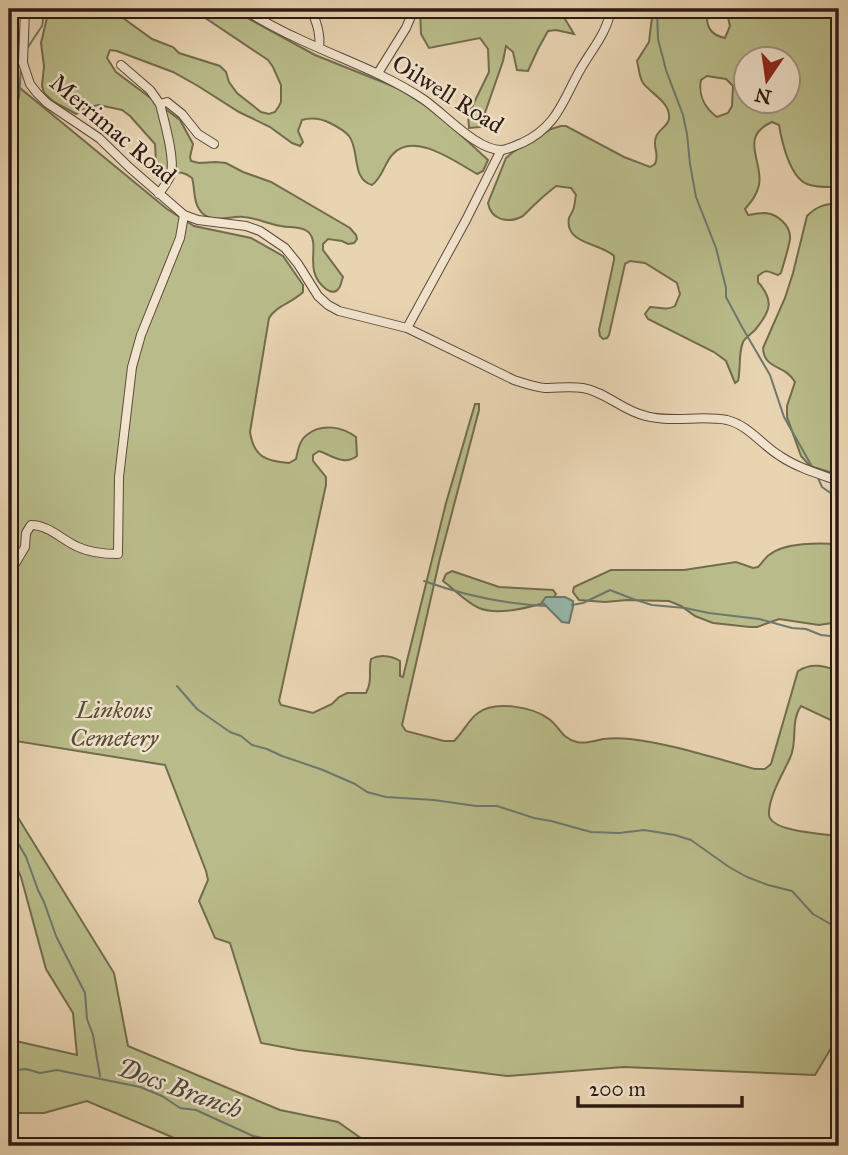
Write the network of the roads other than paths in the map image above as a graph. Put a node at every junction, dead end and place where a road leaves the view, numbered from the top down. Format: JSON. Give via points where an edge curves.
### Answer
{"nodes":[{"id":1,"x":25,"y":9,"type":"edge"},
{"id":2,"x":243,"y":9,"type":"edge"},
{"id":3,"x":311,"y":9,"type":"edge"},
{"id":4,"x":414,"y":9,"type":"edge"},
{"id":5,"x":611,"y":9,"type":"edge"},
{"id":6,"x":319,"y":47,"type":"junction"},
{"id":7,"x":121,"y":65,"type":"dead end"},
{"id":8,"x":378,"y":73,"type":"junction"},
{"id":9,"x":160,"y":104,"type":"junction"},
{"id":10,"x":214,"y":144,"type":"dead end"},
{"id":11,"x":500,"y":150,"type":"junction"},
{"id":12,"x":159,"y":194,"type":"junction"},
{"id":13,"x":184,"y":215,"type":"junction"},
{"id":14,"x":407,"y":328,"type":"junction"},
{"id":15,"x":839,"y":481,"type":"edge"},
{"id":16,"x":9,"y":574,"type":"edge"}],
"edges":[{"from":1,"to":12,"type":"street","name":"Merrimac Road","via":[[23,63],[30,84],[47,103],[99,138]]},
{"from":2,"to":6,"type":"street","name":"Oilwell Road"},
{"from":3,"to":6,"type":"street"},
{"from":4,"to":8,"type":"street"},
{"from":5,"to":11,"type":"street","name":"Oilwell Road","via":[[601,38],[555,118],[529,139]]},
{"from":6,"to":8,"type":"street","name":"Oilwell Road"},
{"from":7,"to":9,"type":"street"},
{"from":8,"to":11,"type":"street","name":"Oilwell Road","via":[[426,101],[487,147]]},
{"from":9,"to":10,"type":"street","via":[[167,102]]},
{"from":9,"to":12,"type":"street","via":[[172,168]]},
{"from":11,"to":14,"type":"street"},
{"from":12,"to":13,"type":"street","name":"Merrimac Road"},
{"from":13,"to":14,"type":"street","name":"Merrimac Road","via":[[260,231],[285,248],[328,305],[349,315]]},
{"from":13,"to":16,"type":"street","via":[[132,366],[119,477],[118,554],[93,553],[31,525],[25,547]]},
{"from":14,"to":15,"type":"street","name":"Merrimac Road","via":[[532,386],[591,390],[648,417],[726,420],[740,425],[790,463]]}]}
